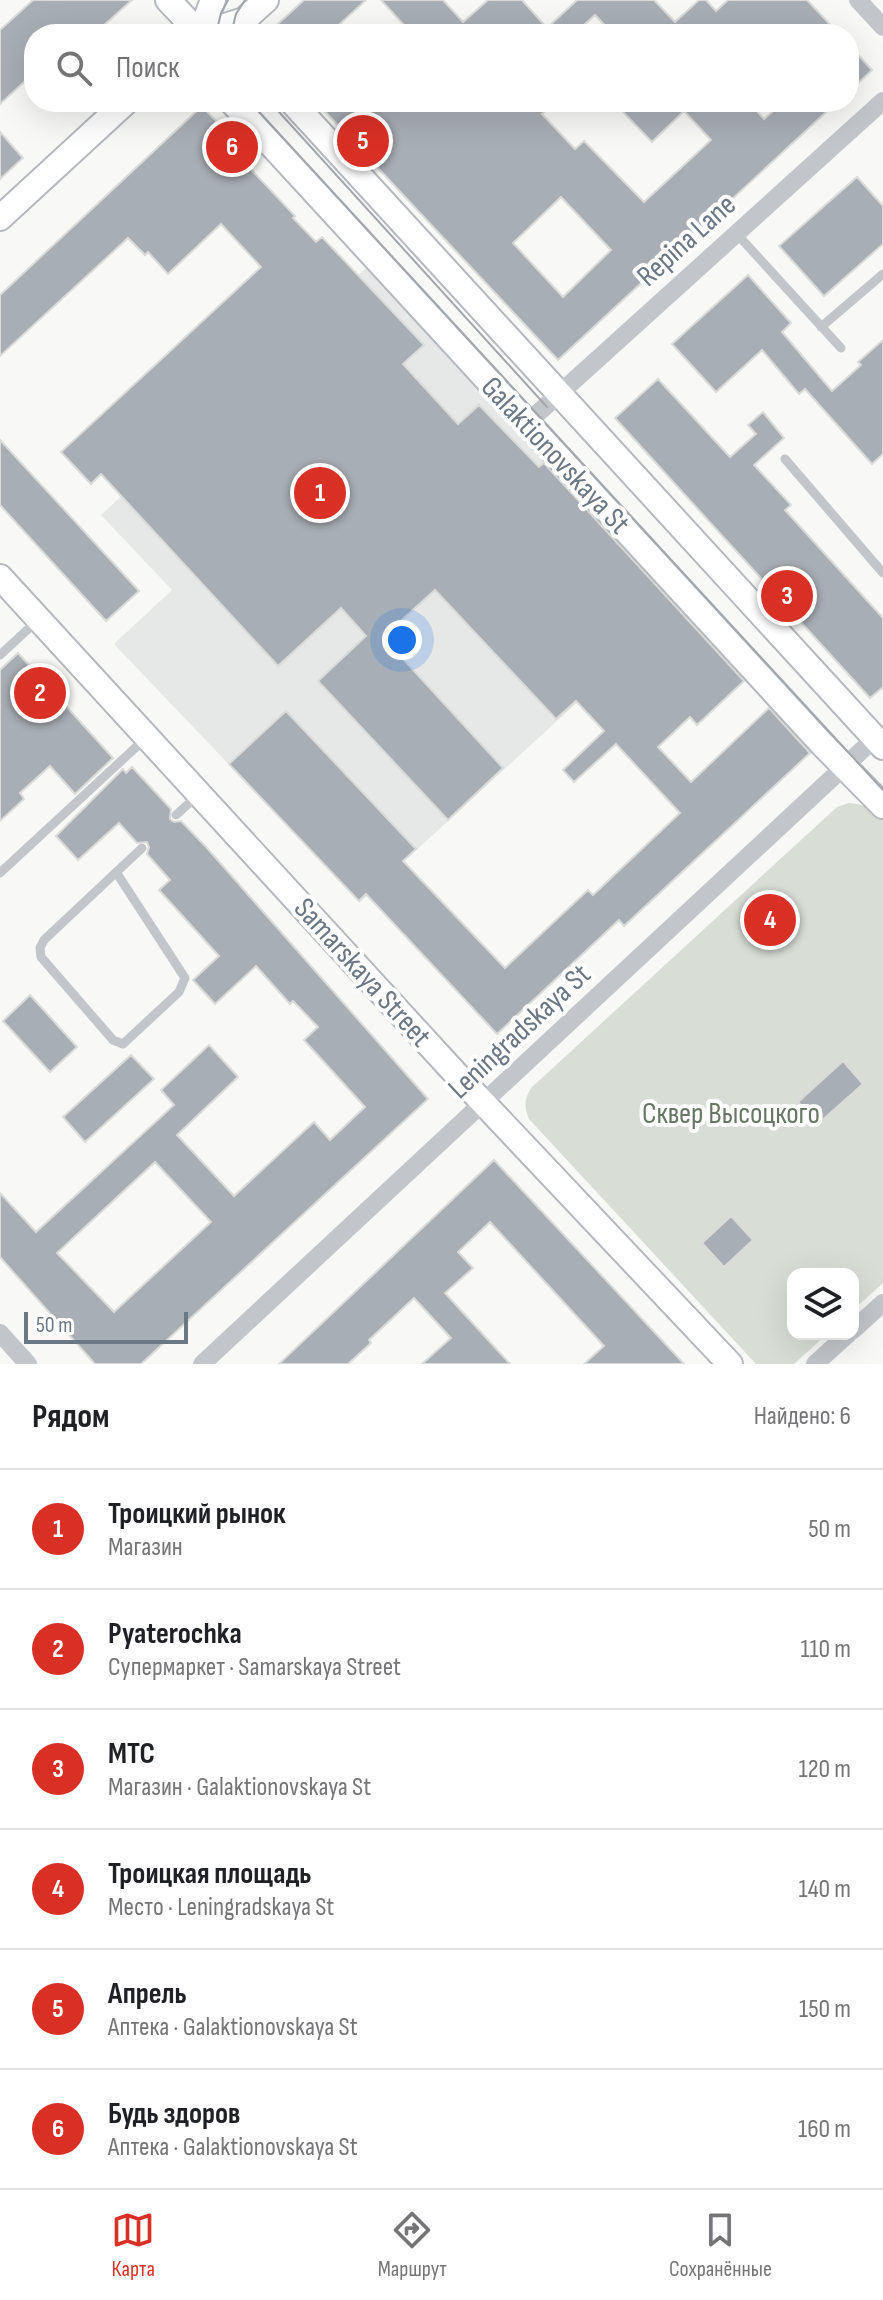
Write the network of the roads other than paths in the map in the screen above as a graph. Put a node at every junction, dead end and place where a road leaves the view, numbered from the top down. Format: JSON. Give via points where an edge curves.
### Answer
{"nodes":[{"id":1,"x":168,"y":0,"type":"edge"},
{"id":2,"x":213,"y":0,"type":"edge"},
{"id":3,"x":266,"y":0,"type":"edge"},
{"id":4,"x":858,"y":0,"type":"edge"},
{"id":5,"x":191,"y":24,"type":"edge"},
{"id":6,"x":204,"y":24,"type":"edge"},
{"id":7,"x":231,"y":24,"type":"edge"},
{"id":8,"x":883,"y":27,"type":"edge"},
{"id":9,"x":883,"y":101,"type":"edge"},
{"id":10,"x":115,"y":112,"type":"edge"},
{"id":11,"x":241,"y":112,"type":"edge"},
{"id":12,"x":301,"y":112,"type":"edge"},
{"id":13,"x":0,"y":218,"type":"edge"},
{"id":14,"x":736,"y":233,"type":"junction"},
{"id":15,"x":883,"y":274,"type":"edge"},
{"id":16,"x":821,"y":327,"type":"junction"},
{"id":17,"x":841,"y":348,"type":"dead end"},
{"id":18,"x":559,"y":393,"type":"junction"},
{"id":19,"x":527,"y":423,"type":"junction"},
{"id":20,"x":785,"y":459,"type":"dead end"},
{"id":21,"x":883,"y":573,"type":"edge"},
{"id":22,"x":0,"y":577,"type":"edge"},
{"id":23,"x":39,"y":619,"type":"junction"},
{"id":24,"x":0,"y":655,"type":"edge"},
{"id":25,"x":148,"y":737,"type":"junction"},
{"id":26,"x":879,"y":742,"type":"edge"},
{"id":27,"x":845,"y":767,"type":"junction"},
{"id":28,"x":200,"y":793,"type":"junction"},
{"id":29,"x":883,"y":806,"type":"edge"},
{"id":30,"x":176,"y":815,"type":"dead end"},
{"id":31,"x":142,"y":848,"type":"dead end"},
{"id":32,"x":116,"y":872,"type":"junction"},
{"id":33,"x":0,"y":873,"type":"edge"},
{"id":34,"x":484,"y":1104,"type":"junction"},
{"id":35,"x":883,"y":1303,"type":"edge"},
{"id":36,"x":859,"y":1325,"type":"edge"},
{"id":37,"x":0,"y":1333,"type":"edge"},
{"id":38,"x":841,"y":1340,"type":"edge"},
{"id":39,"x":28,"y":1364,"type":"edge"},
{"id":40,"x":202,"y":1364,"type":"edge"},
{"id":41,"x":730,"y":1364,"type":"edge"},
{"id":42,"x":815,"y":1364,"type":"edge"}],
"edges":[{"from":1,"to":5,"type":"main road"},
{"from":2,"to":6,"type":"main road"},
{"from":3,"to":7,"type":"main road"},
{"from":4,"to":8,"type":"street"},
{"from":9,"to":14,"type":"street","name":"Repina Lane"},
{"from":10,"to":13,"type":"main road"},
{"from":11,"to":19,"type":"main road","name":"Galaktionovskaya St"},
{"from":12,"to":18,"type":"main road","name":"Galaktionovskaya St"},
{"from":14,"to":16,"type":"lane"},
{"from":14,"to":18,"type":"street","name":"Repina Lane"},
{"from":15,"to":16,"type":"lane"},
{"from":16,"to":17,"type":"lane"},
{"from":18,"to":19,"type":"street","name":"Repina Lane"},
{"from":18,"to":26,"type":"main road","name":"Galaktionovskaya St"},
{"from":19,"to":27,"type":"main road","name":"Galaktionovskaya St"},
{"from":20,"to":21,"type":"lane"},
{"from":22,"to":23,"type":"main road","name":"Samarskaya Street"},
{"from":23,"to":24,"type":"lane"},
{"from":23,"to":25,"type":"main road","name":"Samarskaya Street"},
{"from":25,"to":28,"type":"main road","name":"Samarskaya Street"},
{"from":25,"to":33,"type":"lane"},
{"from":26,"to":27,"type":"street","name":"Leningradskaya St"},
{"from":27,"to":29,"type":"main road","name":"Galaktionovskaya St"},
{"from":27,"to":34,"type":"street","name":"Leningradskaya St"},
{"from":28,"to":30,"type":"lane"},
{"from":28,"to":34,"type":"main road","name":"Samarskaya Street"},
{"from":31,"to":32,"type":"lane"},
{"from":32,"to":32,"type":"lane","via":[[40,948],[41,957],[113,1040],[123,1044],[179,992],[185,978]]},
{"from":34,"to":40,"type":"street","name":"Leningradskaya St"},
{"from":34,"to":41,"type":"main road","name":"Samarskaya Street"},
{"from":35,"to":36,"type":"street"},
{"from":37,"to":39,"type":"street"},
{"from":38,"to":42,"type":"street"}]}
